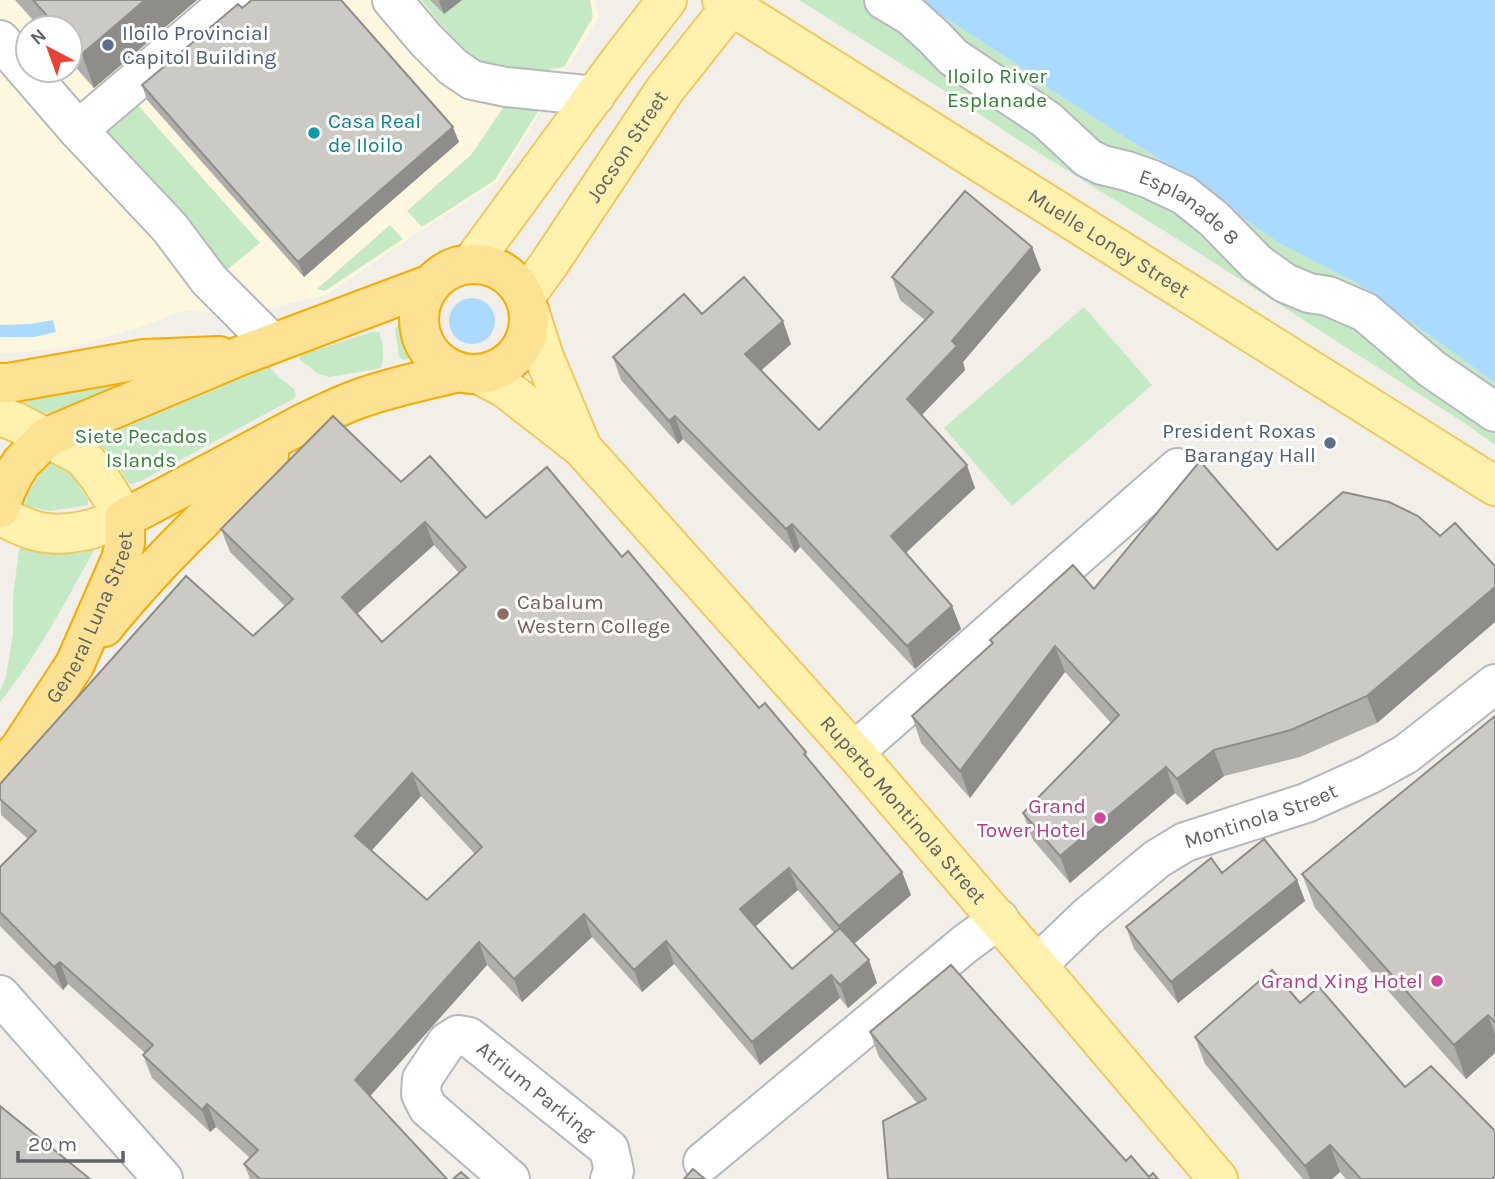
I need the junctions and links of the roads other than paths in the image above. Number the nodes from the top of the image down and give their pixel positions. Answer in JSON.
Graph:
{"nodes":[{"id":1,"x":231,"y":0,"type":"edge"},
{"id":2,"x":392,"y":0,"type":"edge"},
{"id":3,"x":667,"y":0,"type":"edge"},
{"id":4,"x":884,"y":0,"type":"edge"},
{"id":5,"x":730,"y":2,"type":"edge"},
{"id":6,"x":0,"y":40,"type":"edge"},
{"id":7,"x":595,"y":96,"type":"junction"},
{"id":8,"x":78,"y":130,"type":"junction"},
{"id":9,"x":471,"y":264,"type":"junction"},
{"id":10,"x":431,"y":284,"type":"junction"},
{"id":11,"x":527,"y":304,"type":"junction"},
{"id":12,"x":257,"y":349,"type":"junction"},
{"id":13,"x":468,"y":373,"type":"junction"},
{"id":14,"x":0,"y":383,"type":"edge"},
{"id":15,"x":1495,"y":412,"type":"edge"},
{"id":16,"x":0,"y":416,"type":"edge"},
{"id":17,"x":302,"y":424,"type":"junction"},
{"id":18,"x":47,"y":438,"type":"junction"},
{"id":19,"x":582,"y":448,"type":"junction"},
{"id":20,"x":1178,"y":468,"type":"dead end"},
{"id":21,"x":1495,"y":486,"type":"edge"},
{"id":22,"x":0,"y":508,"type":"edge"},
{"id":23,"x":0,"y":516,"type":"edge"},
{"id":24,"x":125,"y":518,"type":"junction"},
{"id":25,"x":75,"y":664,"type":"junction"},
{"id":26,"x":1495,"y":684,"type":"edge"},
{"id":27,"x":854,"y":752,"type":"junction"},
{"id":28,"x":0,"y":771,"type":"edge"},
{"id":29,"x":999,"y":919,"type":"junction"},
{"id":30,"x":1037,"y":965,"type":"junction"},
{"id":31,"x":0,"y":995,"type":"edge"},
{"id":32,"x":703,"y":1162,"type":"dead end"},
{"id":33,"x":163,"y":1179,"type":"edge"},
{"id":34,"x":510,"y":1179,"type":"edge"},
{"id":35,"x":610,"y":1179,"type":"edge"},
{"id":36,"x":1218,"y":1179,"type":"edge"}],
"edges":[{"from":1,"to":8,"type":"street"},
{"from":2,"to":7,"type":"street"},
{"from":3,"to":7,"type":"main road"},
{"from":4,"to":15,"type":"street","name":"Esplanade 8"},
{"from":5,"to":11,"type":"main road","name":"Jocson Street"},
{"from":5,"to":21,"type":"main road","name":"Muelle Loney Street"},
{"from":6,"to":8,"type":"street"},
{"from":7,"to":9,"type":"main road"},
{"from":8,"to":12,"type":"street"},
{"from":9,"to":10,"type":"highway"},
{"from":9,"to":11,"type":"highway"},
{"from":10,"to":12,"type":"highway"},
{"from":10,"to":13,"type":"highway"},
{"from":11,"to":13,"type":"highway"},
{"from":11,"to":19,"type":"main road","name":"Ruperto Montinola Street"},
{"from":12,"to":14,"type":"highway"},
{"from":12,"to":18,"type":"highway"},
{"from":13,"to":17,"type":"highway","name":"General Luna Street"},
{"from":13,"to":19,"type":"main road","name":"Ruperto Montinola Street"},
{"from":16,"to":18,"type":"main road"},
{"from":17,"to":24,"type":"highway","name":"General Luna Street"},
{"from":17,"to":25,"type":"highway"},
{"from":18,"to":22,"type":"highway"},
{"from":18,"to":24,"type":"main road"},
{"from":19,"to":27,"type":"main road","name":"Ruperto Montinola Street"},
{"from":20,"to":27,"type":"street"},
{"from":23,"to":24,"type":"main road"},
{"from":24,"to":25,"type":"highway","name":"General Luna Street"},
{"from":25,"to":28,"type":"highway","name":"General Luna Street"},
{"from":26,"to":30,"type":"street","name":"Montinola Street"},
{"from":27,"to":29,"type":"main road","name":"Ruperto Montinola Street"},
{"from":29,"to":30,"type":"main road","name":"Ruperto Montinola Street"},
{"from":29,"to":32,"type":"street"},
{"from":30,"to":36,"type":"main road","name":"Ruperto Montinola Street"},
{"from":31,"to":33,"type":"street"},
{"from":34,"to":35,"type":"street","name":"Atrium Parking"}]}
